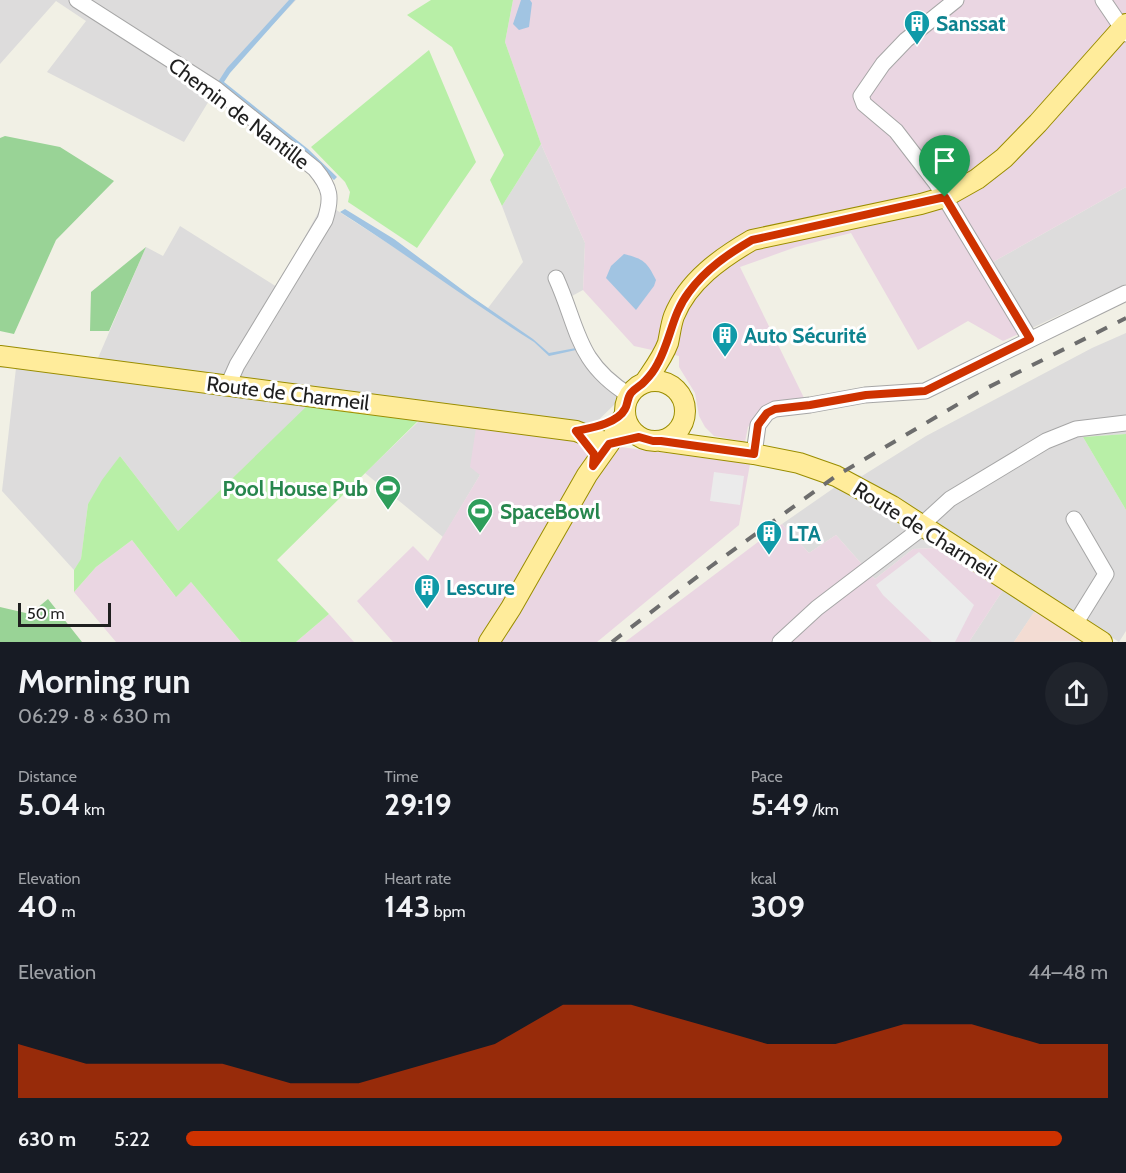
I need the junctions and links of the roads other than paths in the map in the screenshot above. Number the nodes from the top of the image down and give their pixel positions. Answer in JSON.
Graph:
{"nodes":[{"id":1,"x":77,"y":0,"type":"edge"},
{"id":2,"x":956,"y":0,"type":"edge"},
{"id":3,"x":1103,"y":0,"type":"edge"},
{"id":4,"x":1125,"y":29,"type":"edge"},
{"id":5,"x":945,"y":197,"type":"junction"},
{"id":6,"x":556,"y":278,"type":"dead end"},
{"id":7,"x":1126,"y":293,"type":"edge"},
{"id":8,"x":1030,"y":339,"type":"junction"},
{"id":9,"x":667,"y":345,"type":"junction"},
{"id":10,"x":0,"y":356,"type":"edge"},
{"id":11,"x":645,"y":382,"type":"junction"},
{"id":12,"x":671,"y":384,"type":"junction"},
{"id":13,"x":228,"y":385,"type":"junction"},
{"id":14,"x":626,"y":406,"type":"junction"},
{"id":15,"x":685,"y":418,"type":"junction"},
{"id":16,"x":1126,"y":423,"type":"edge"},
{"id":17,"x":576,"y":431,"type":"junction"},
{"id":18,"x":639,"y":437,"type":"junction"},
{"id":19,"x":661,"y":441,"type":"junction"},
{"id":20,"x":609,"y":444,"type":"junction"},
{"id":21,"x":734,"y":450,"type":"junction"},
{"id":22,"x":754,"y":454,"type":"junction"},
{"id":23,"x":593,"y":466,"type":"junction"},
{"id":24,"x":1074,"y":519,"type":"dead end"},
{"id":25,"x":921,"y":527,"type":"junction"},
{"id":26,"x":1075,"y":624,"type":"junction"},
{"id":27,"x":489,"y":642,"type":"edge"},
{"id":28,"x":780,"y":642,"type":"edge"},
{"id":29,"x":1102,"y":642,"type":"edge"}],
"edges":[{"from":1,"to":13,"type":"street","name":"Chemin de Nantille"},
{"from":2,"to":5,"type":"street"},
{"from":3,"to":4,"type":"street"},
{"from":4,"to":5,"type":"main road"},
{"from":5,"to":8,"type":"street"},
{"from":5,"to":9,"type":"main road"},
{"from":6,"to":14,"type":"street"},
{"from":7,"to":8,"type":"street"},
{"from":8,"to":22,"type":"street"},
{"from":9,"to":11,"type":"main road"},
{"from":9,"to":12,"type":"main road"},
{"from":10,"to":13,"type":"main road","name":"Route de Charmeil"},
{"from":11,"to":12,"type":"main road"},
{"from":11,"to":14,"type":"main road"},
{"from":12,"to":15,"type":"main road"},
{"from":13,"to":17,"type":"main road","name":"Route de Charmeil"},
{"from":14,"to":17,"type":"main road","name":"Route de Charmeil"},
{"from":14,"to":18,"type":"main road"},
{"from":14,"to":20,"type":"main road"},
{"from":15,"to":19,"type":"main road"},
{"from":15,"to":21,"type":"main road","name":"Route de Charmeil"},
{"from":16,"to":25,"type":"street"},
{"from":17,"to":20,"type":"main road","name":"Route de Charmeil"},
{"from":17,"to":23,"type":"main road"},
{"from":18,"to":19,"type":"main road"},
{"from":18,"to":20,"type":"main road"},
{"from":19,"to":21,"type":"main road","name":"Route de Charmeil"},
{"from":20,"to":23,"type":"main road"},
{"from":21,"to":22,"type":"main road","name":"Route de Charmeil"},
{"from":22,"to":25,"type":"main road","name":"Route de Charmeil"},
{"from":23,"to":27,"type":"main road"},
{"from":24,"to":26,"type":"street"},
{"from":25,"to":26,"type":"main road","name":"Route de Charmeil"},
{"from":25,"to":28,"type":"street"},
{"from":26,"to":29,"type":"main road","name":"Route de Charmeil"}]}
